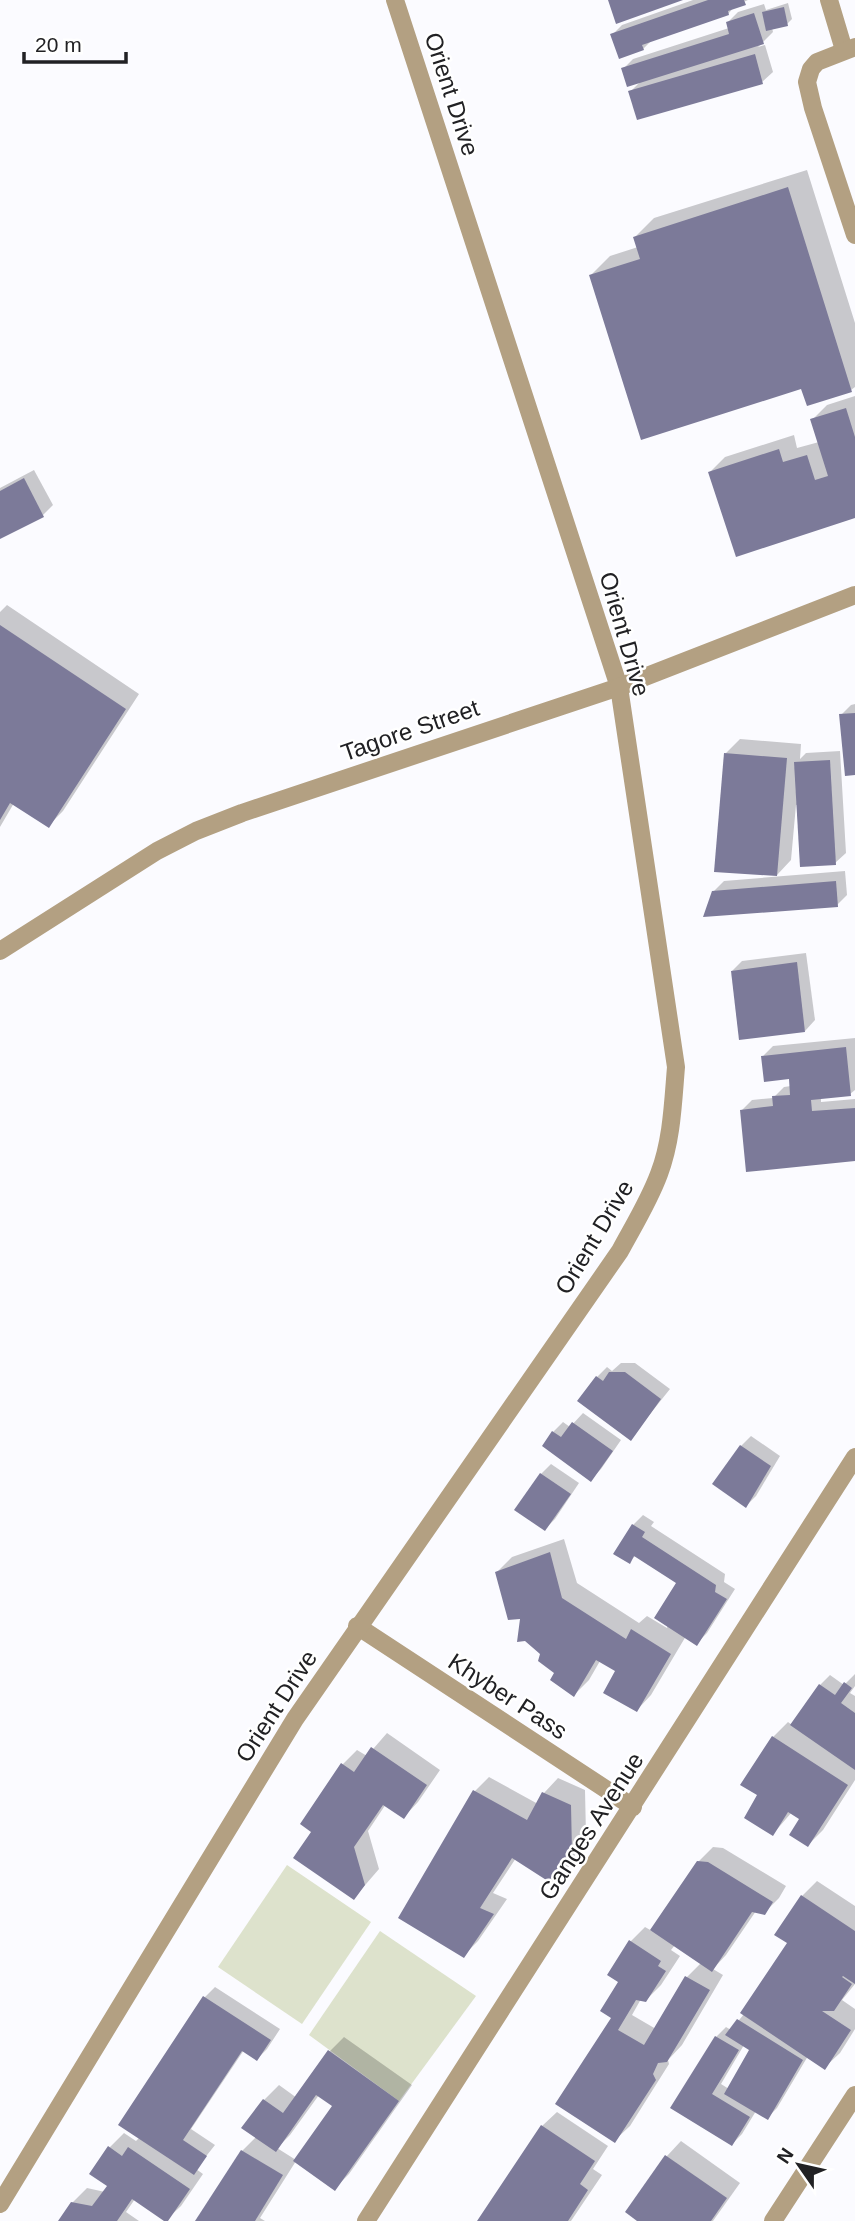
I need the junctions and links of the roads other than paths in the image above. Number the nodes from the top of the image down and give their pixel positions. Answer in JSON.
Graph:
{"nodes":[{"id":1,"x":396,"y":0,"type":"edge"},
{"id":2,"x":829,"y":0,"type":"edge"},
{"id":3,"x":850,"y":48,"type":"edge"},
{"id":4,"x":855,"y":235,"type":"edge"},
{"id":5,"x":855,"y":594,"type":"edge"},
{"id":6,"x":619,"y":687,"type":"junction"},
{"id":7,"x":0,"y":951,"type":"edge"},
{"id":8,"x":855,"y":1457,"type":"edge"},
{"id":9,"x":357,"y":1626,"type":"junction"},
{"id":10,"x":633,"y":1807,"type":"junction"},
{"id":11,"x":855,"y":2095,"type":"edge"},
{"id":12,"x":0,"y":2204,"type":"edge"},
{"id":13,"x":366,"y":2221,"type":"edge"},
{"id":14,"x":773,"y":2221,"type":"edge"}],
"edges":[{"from":1,"to":6,"type":"street","name":"Orient Drive"},
{"from":2,"to":3,"type":"street"},
{"from":3,"to":4,"type":"street"},
{"from":5,"to":6,"type":"street","name":"Tagore Street"},
{"from":6,"to":7,"type":"street","name":"Tagore Street"},
{"from":6,"to":9,"type":"street","name":"Orient Drive"},
{"from":8,"to":10,"type":"street","name":"Ganges Avenue"},
{"from":9,"to":10,"type":"street","name":"Khyber Pass"},
{"from":9,"to":12,"type":"street","name":"Orient Drive"},
{"from":10,"to":13,"type":"street","name":"Ganges Avenue"},
{"from":11,"to":14,"type":"street"}]}
